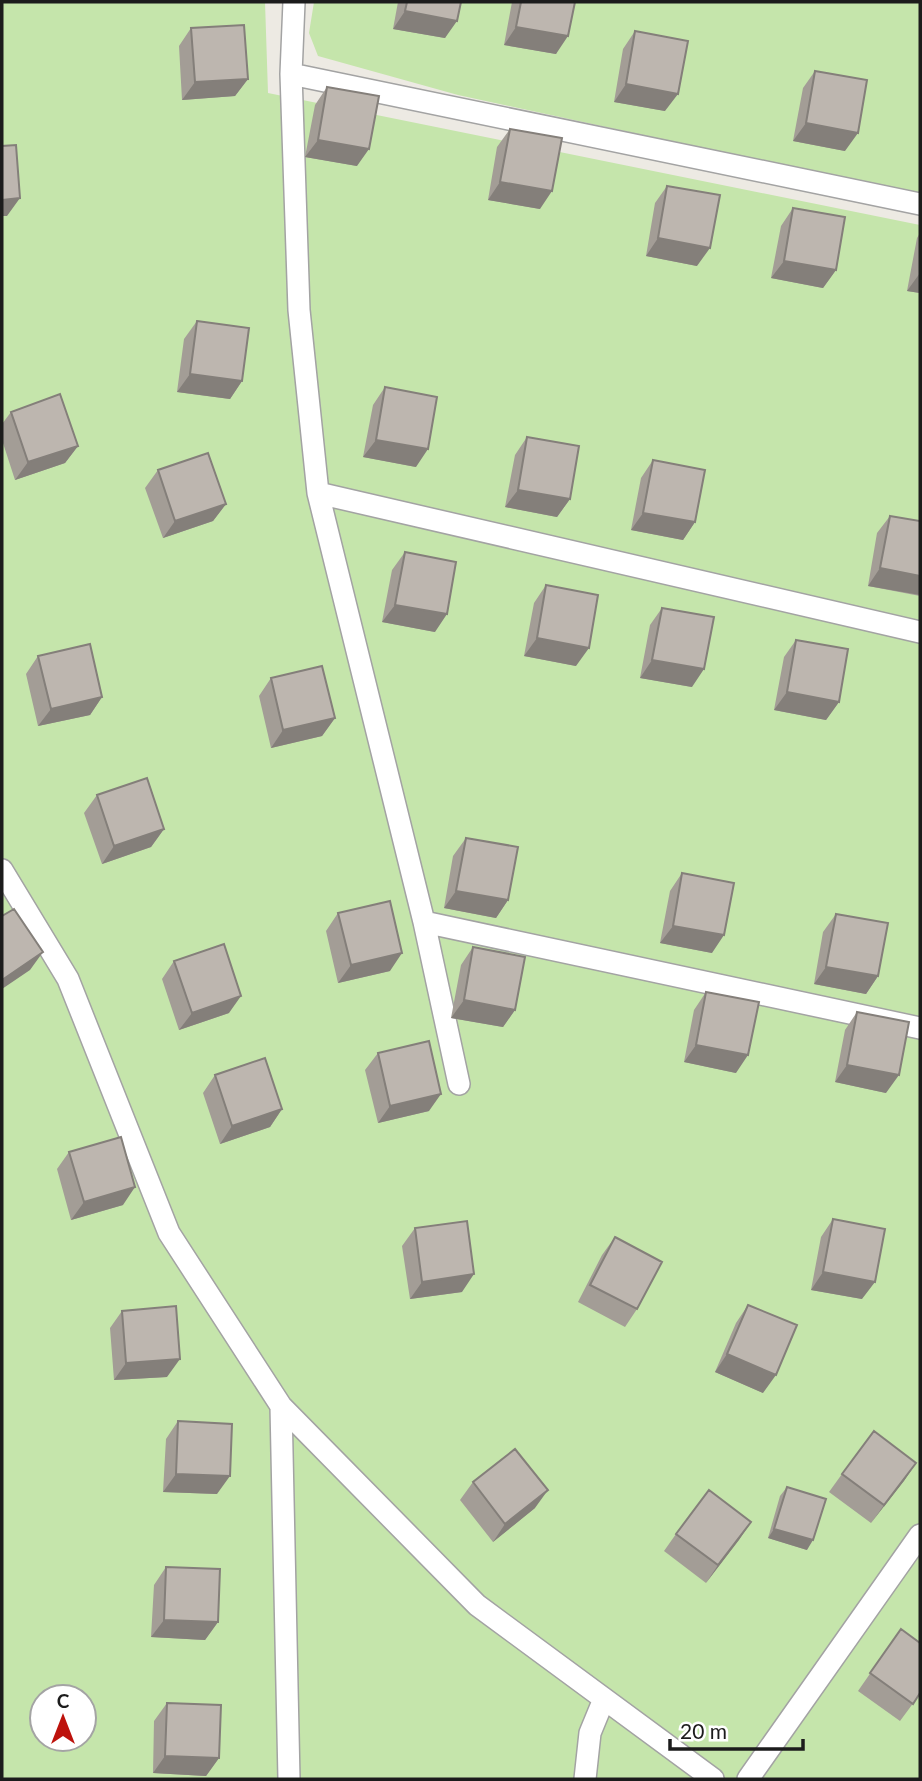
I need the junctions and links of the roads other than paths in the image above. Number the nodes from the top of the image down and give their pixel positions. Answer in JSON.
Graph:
{"nodes":[{"id":1,"x":294,"y":2,"type":"edge"},
{"id":2,"x":291,"y":74,"type":"junction"},
{"id":3,"x":920,"y":204,"type":"edge"},
{"id":4,"x":318,"y":493,"type":"junction"},
{"id":5,"x":920,"y":632,"type":"edge"},
{"id":6,"x":2,"y":870,"type":"edge"},
{"id":7,"x":424,"y":922,"type":"junction"},
{"id":8,"x":920,"y":1028,"type":"edge"},
{"id":9,"x":459,"y":1084,"type":"dead end"},
{"id":10,"x":281,"y":1406,"type":"junction"},
{"id":11,"x":920,"y":1535,"type":"edge"},
{"id":12,"x":604,"y":1699,"type":"junction"},
{"id":13,"x":289,"y":1779,"type":"edge"},
{"id":14,"x":586,"y":1779,"type":"edge"},
{"id":15,"x":713,"y":1779,"type":"edge"},
{"id":16,"x":748,"y":1779,"type":"edge"}],
"edges":[{"from":1,"to":2,"type":"lane"},
{"from":2,"to":3,"type":"lane"},
{"from":2,"to":4,"type":"lane"},
{"from":4,"to":5,"type":"lane"},
{"from":4,"to":7,"type":"lane"},
{"from":6,"to":10,"type":"lane"},
{"from":7,"to":8,"type":"lane"},
{"from":7,"to":9,"type":"lane"},
{"from":10,"to":12,"type":"lane"},
{"from":10,"to":13,"type":"lane"},
{"from":11,"to":16,"type":"lane"},
{"from":12,"to":14,"type":"lane"},
{"from":12,"to":15,"type":"lane"}]}
